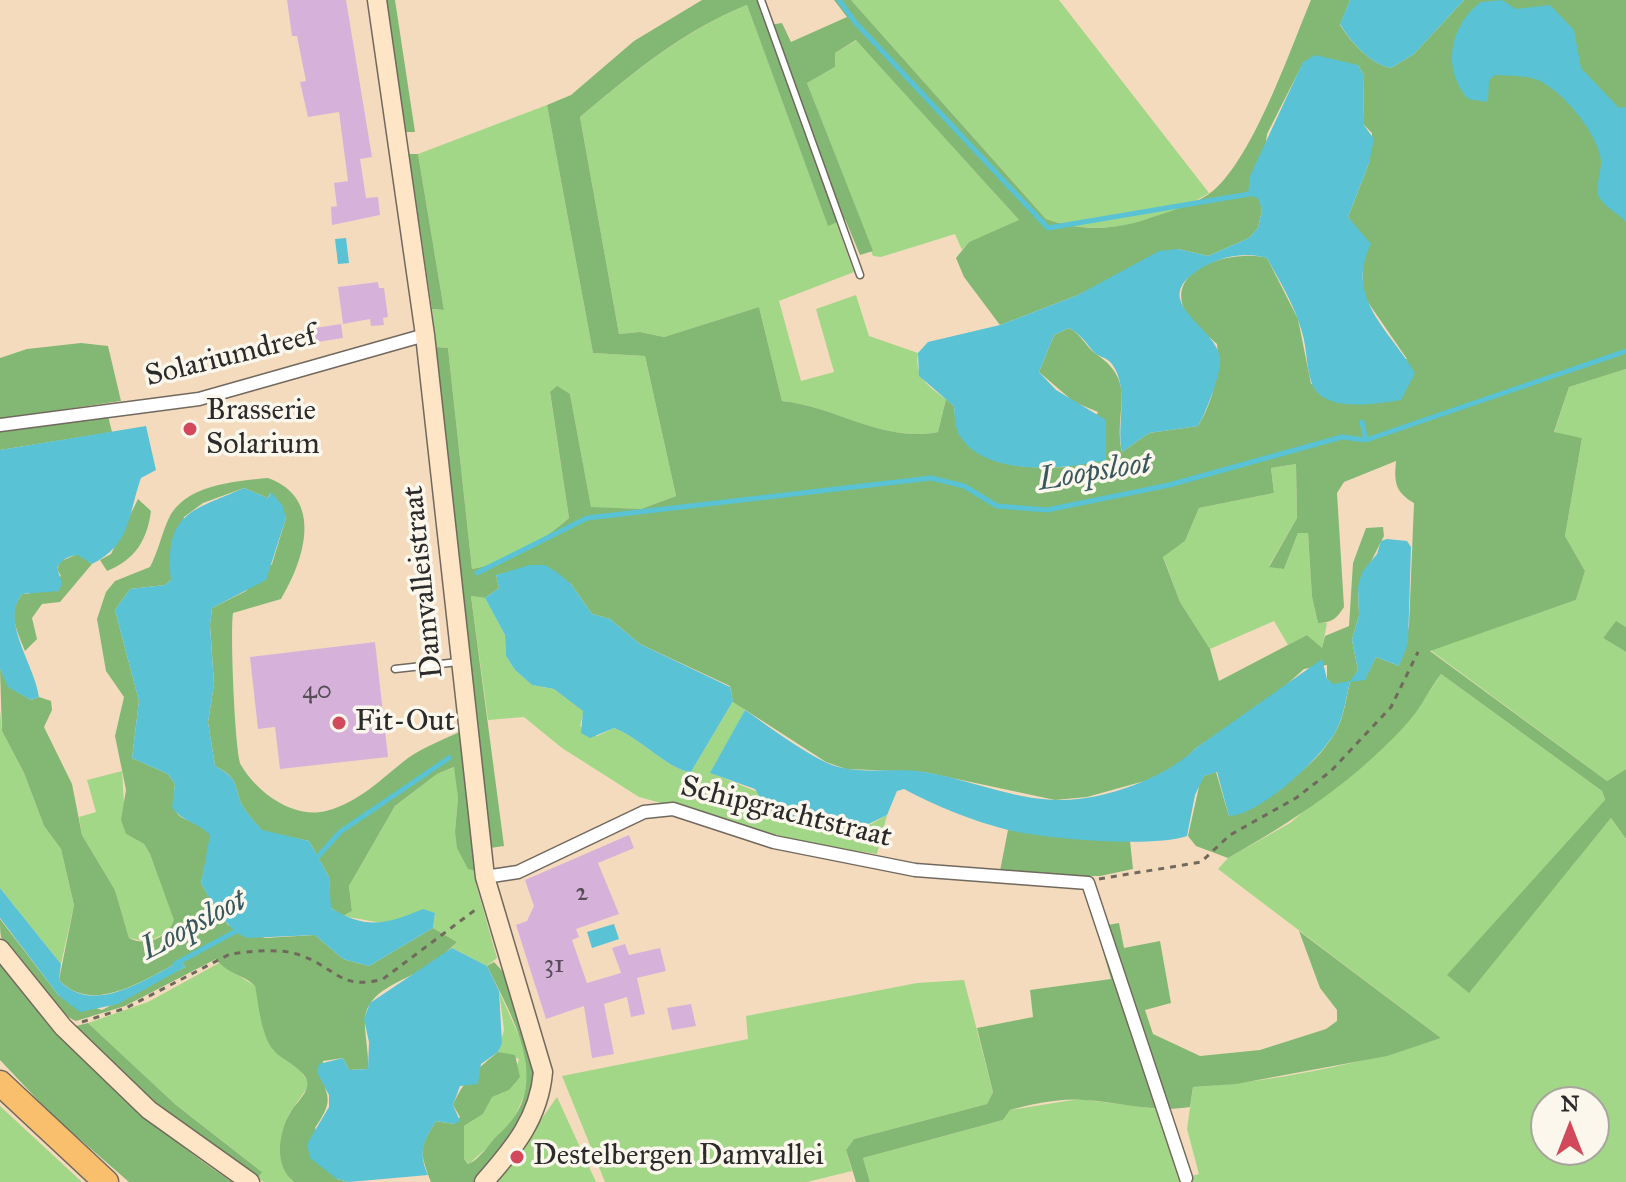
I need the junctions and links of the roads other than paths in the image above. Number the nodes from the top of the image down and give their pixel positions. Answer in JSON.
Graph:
{"nodes":[{"id":1,"x":377,"y":0,"type":"edge"},
{"id":2,"x":761,"y":0,"type":"edge"},
{"id":3,"x":860,"y":275,"type":"dead end"},
{"id":4,"x":425,"y":335,"type":"junction"},
{"id":5,"x":0,"y":425,"type":"edge"},
{"id":6,"x":461,"y":662,"type":"junction"},
{"id":7,"x":395,"y":669,"type":"dead end"},
{"id":8,"x":485,"y":877,"type":"junction"},
{"id":9,"x":0,"y":949,"type":"edge"},
{"id":10,"x":0,"y":1083,"type":"edge"},
{"id":11,"x":1186,"y":1178,"type":"dead end"},
{"id":12,"x":106,"y":1182,"type":"edge"},
{"id":13,"x":250,"y":1182,"type":"edge"},
{"id":14,"x":484,"y":1182,"type":"edge"}],
"edges":[{"from":1,"to":4,"type":"street","name":"Damvalleistraat"},
{"from":2,"to":3,"type":"lane"},
{"from":4,"to":5,"type":"street","name":"Solariumdreef"},
{"from":4,"to":6,"type":"street","name":"Damvalleistraat"},
{"from":6,"to":7,"type":"lane"},
{"from":6,"to":8,"type":"street","name":"Damvalleistraat"},
{"from":8,"to":11,"type":"street","name":"Schipgrachtstraat"},
{"from":8,"to":14,"type":"street","name":"Damvalleistraat"},
{"from":9,"to":13,"type":"street"},
{"from":10,"to":12,"type":"highway"}]}
